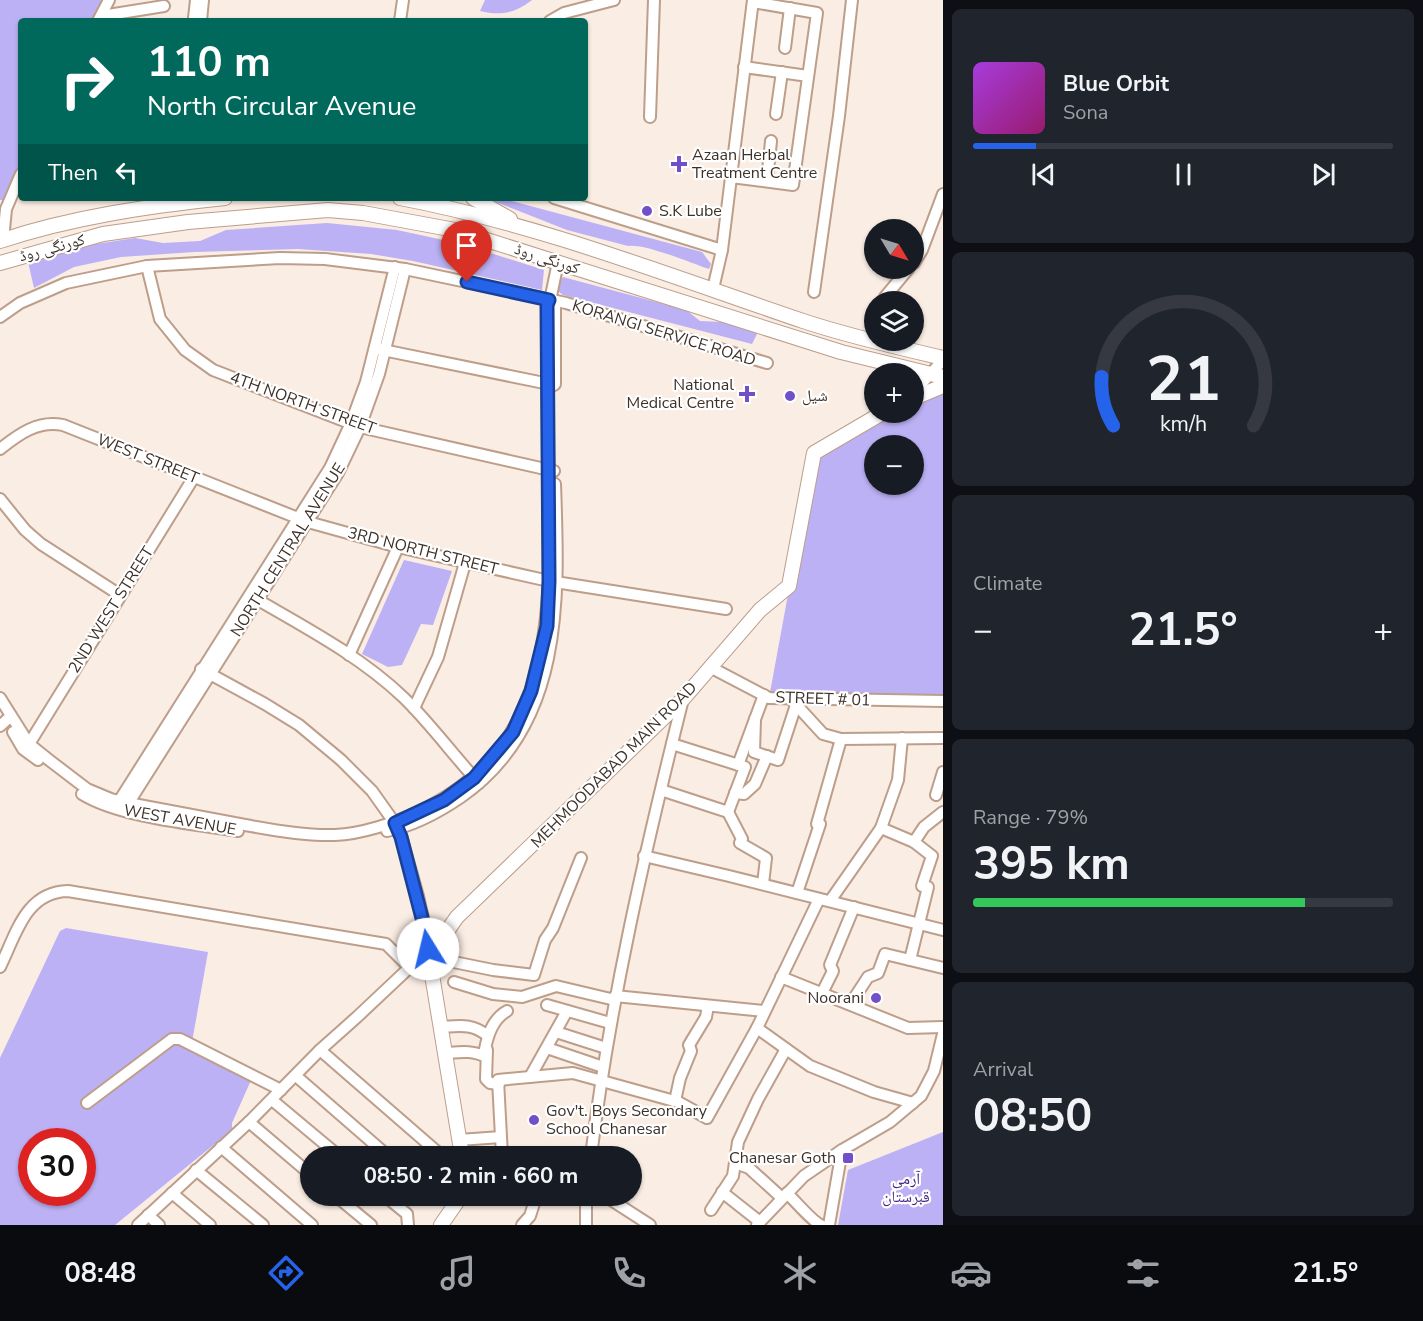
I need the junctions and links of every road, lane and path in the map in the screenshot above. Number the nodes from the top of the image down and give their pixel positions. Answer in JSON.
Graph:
{"nodes":[{"id":1,"x":109,"y":0,"type":"edge"},
{"id":2,"x":196,"y":0,"type":"edge"},
{"id":3,"x":203,"y":0,"type":"edge"},
{"id":4,"x":403,"y":0,"type":"edge"},
{"id":5,"x":614,"y":0,"type":"edge"},
{"id":6,"x":654,"y":0,"type":"edge"},
{"id":7,"x":852,"y":0,"type":"edge"},
{"id":8,"x":753,"y":1,"type":"edge"},
{"id":9,"x":165,"y":6,"type":"dead end"},
{"id":10,"x":789,"y":8,"type":"junction"},
{"id":11,"x":101,"y":17,"type":"edge"},
{"id":12,"x":564,"y":17,"type":"edge"},
{"id":13,"x":194,"y":18,"type":"edge"},
{"id":14,"x":201,"y":18,"type":"edge"},
{"id":15,"x":400,"y":18,"type":"edge"},
{"id":16,"x":785,"y":48,"type":"dead end"},
{"id":17,"x":744,"y":67,"type":"junction"},
{"id":18,"x":782,"y":72,"type":"junction"},
{"id":19,"x":808,"y":76,"type":"junction"},
{"id":20,"x":776,"y":114,"type":"dead end"},
{"id":21,"x":650,"y":117,"type":"dead end"},
{"id":22,"x":771,"y":141,"type":"dead end"},
{"id":23,"x":731,"y":177,"type":"junction"},
{"id":24,"x":767,"y":181,"type":"junction"},
{"id":25,"x":943,"y":194,"type":"edge"},
{"id":26,"x":16,"y":195,"type":"edge"},
{"id":27,"x":201,"y":201,"type":"edge"},
{"id":28,"x":416,"y":201,"type":"edge"},
{"id":29,"x":478,"y":201,"type":"edge"},
{"id":30,"x":572,"y":201,"type":"edge"},
{"id":31,"x":517,"y":225,"type":"junction"},
{"id":32,"x":2,"y":240,"type":"edge"},
{"id":33,"x":924,"y":245,"type":"edge"},
{"id":34,"x":722,"y":250,"type":"junction"},
{"id":35,"x":558,"y":262,"type":"junction"},
{"id":36,"x":0,"y":263,"type":"edge"},
{"id":37,"x":147,"y":266,"type":"junction"},
{"id":38,"x":400,"y":268,"type":"junction"},
{"id":39,"x":900,"y":279,"type":"edge"},
{"id":40,"x":713,"y":289,"type":"junction"},
{"id":41,"x":890,"y":291,"type":"edge"},
{"id":42,"x":813,"y":292,"type":"dead end"},
{"id":43,"x":551,"y":299,"type":"junction"},
{"id":44,"x":0,"y":317,"type":"edge"},
{"id":45,"x":380,"y":350,"type":"junction"},
{"id":46,"x":864,"y":356,"type":"junction"},
{"id":47,"x":943,"y":359,"type":"edge"},
{"id":48,"x":767,"y":363,"type":"dead end"},
{"id":49,"x":871,"y":363,"type":"edge"},
{"id":50,"x":937,"y":376,"type":"edge"},
{"id":51,"x":551,"y":384,"type":"junction"},
{"id":52,"x":924,"y":385,"type":"edge"},
{"id":53,"x":943,"y":386,"type":"edge"},
{"id":54,"x":924,"y":394,"type":"edge"},
{"id":55,"x":865,"y":423,"type":"edge"},
{"id":56,"x":356,"y":425,"type":"junction"},
{"id":57,"x":0,"y":449,"type":"edge"},
{"id":58,"x":551,"y":471,"type":"junction"},
{"id":59,"x":194,"y":477,"type":"junction"},
{"id":60,"x":0,"y":498,"type":"edge"},
{"id":61,"x":304,"y":520,"type":"junction"},
{"id":62,"x":398,"y":547,"type":"junction"},
{"id":63,"x":465,"y":563,"type":"junction"},
{"id":64,"x":554,"y":582,"type":"junction"},
{"id":65,"x":120,"y":595,"type":"junction"},
{"id":66,"x":258,"y":600,"type":"junction"},
{"id":67,"x":726,"y":609,"type":"dead end"},
{"id":68,"x":349,"y":655,"type":"junction"},
{"id":69,"x":710,"y":667,"type":"junction"},
{"id":70,"x":205,"y":672,"type":"junction"},
{"id":71,"x":764,"y":695,"type":"junction"},
{"id":72,"x":0,"y":698,"type":"edge"},
{"id":73,"x":683,"y":699,"type":"junction"},
{"id":74,"x":943,"y":701,"type":"edge"},
{"id":75,"x":793,"y":702,"type":"junction"},
{"id":76,"x":414,"y":708,"type":"junction"},
{"id":77,"x":3,"y":715,"type":"edge"},
{"id":78,"x":755,"y":719,"type":"junction"},
{"id":79,"x":902,"y":738,"type":"junction"},
{"id":80,"x":943,"y":738,"type":"edge"},
{"id":81,"x":841,"y":739,"type":"junction"},
{"id":82,"x":29,"y":744,"type":"junction"},
{"id":83,"x":672,"y":744,"type":"junction"},
{"id":84,"x":767,"y":756,"type":"junction"},
{"id":85,"x":738,"y":765,"type":"junction"},
{"id":86,"x":943,"y":772,"type":"edge"},
{"id":87,"x":477,"y":780,"type":"junction"},
{"id":88,"x":661,"y":790,"type":"junction"},
{"id":89,"x":735,"y":793,"type":"junction"},
{"id":90,"x":936,"y":795,"type":"dead end"},
{"id":91,"x":122,"y":805,"type":"junction"},
{"id":92,"x":728,"y":812,"type":"junction"},
{"id":93,"x":943,"y":812,"type":"edge"},
{"id":94,"x":397,"y":826,"type":"junction"},
{"id":95,"x":881,"y":828,"type":"junction"},
{"id":96,"x":914,"y":842,"type":"junction"},
{"id":97,"x":644,"y":856,"type":"junction"},
{"id":98,"x":581,"y":858,"type":"dead end"},
{"id":99,"x":763,"y":884,"type":"junction"},
{"id":100,"x":797,"y":893,"type":"junction"},
{"id":101,"x":824,"y":900,"type":"junction"},
{"id":102,"x":854,"y":907,"type":"junction"},
{"id":103,"x":918,"y":923,"type":"junction"},
{"id":104,"x":943,"y":930,"type":"edge"},
{"id":105,"x":434,"y":958,"type":"junction"},
{"id":106,"x":910,"y":960,"type":"junction"},
{"id":107,"x":410,"y":966,"type":"junction"},
{"id":108,"x":0,"y":967,"type":"edge"},
{"id":109,"x":943,"y":968,"type":"edge"},
{"id":110,"x":781,"y":977,"type":"junction"},
{"id":111,"x":454,"y":982,"type":"dead end"},
{"id":112,"x":822,"y":993,"type":"junction"},
{"id":113,"x":615,"y":998,"type":"junction"},
{"id":114,"x":851,"y":1003,"type":"junction"},
{"id":115,"x":547,"y":1005,"type":"dead end"},
{"id":116,"x":708,"y":1006,"type":"junction"},
{"id":117,"x":507,"y":1011,"type":"dead end"},
{"id":118,"x":567,"y":1011,"type":"junction"},
{"id":119,"x":764,"y":1011,"type":"junction"},
{"id":120,"x":610,"y":1023,"type":"junction"},
{"id":121,"x":441,"y":1026,"type":"junction"},
{"id":122,"x":943,"y":1027,"type":"edge"},
{"id":123,"x":757,"y":1028,"type":"junction"},
{"id":124,"x":556,"y":1032,"type":"junction"},
{"id":125,"x":943,"y":1034,"type":"edge"},
{"id":126,"x":488,"y":1036,"type":"junction"},
{"id":127,"x":547,"y":1048,"type":"junction"},
{"id":128,"x":606,"y":1048,"type":"junction"},
{"id":129,"x":786,"y":1049,"type":"junction"},
{"id":130,"x":320,"y":1050,"type":"junction"},
{"id":131,"x":446,"y":1053,"type":"junction"},
{"id":132,"x":486,"y":1057,"type":"junction"},
{"id":133,"x":603,"y":1067,"type":"junction"},
{"id":134,"x":939,"y":1073,"type":"edge"},
{"id":135,"x":296,"y":1076,"type":"junction"},
{"id":136,"x":530,"y":1077,"type":"junction"},
{"id":137,"x":601,"y":1081,"type":"junction"},
{"id":138,"x":499,"y":1084,"type":"junction"},
{"id":139,"x":281,"y":1090,"type":"junction"},
{"id":140,"x":272,"y":1100,"type":"junction"},
{"id":141,"x":675,"y":1101,"type":"junction"},
{"id":142,"x":87,"y":1103,"type":"dead end"},
{"id":143,"x":913,"y":1103,"type":"junction"},
{"id":144,"x":249,"y":1122,"type":"junction"},
{"id":145,"x":501,"y":1137,"type":"junction"},
{"id":146,"x":459,"y":1140,"type":"junction"},
{"id":147,"x":327,"y":1146,"type":"edge"},
{"id":148,"x":376,"y":1146,"type":"edge"},
{"id":149,"x":430,"y":1146,"type":"edge"},
{"id":150,"x":460,"y":1146,"type":"edge"},
{"id":151,"x":501,"y":1146,"type":"edge"},
{"id":152,"x":592,"y":1146,"type":"edge"},
{"id":153,"x":221,"y":1147,"type":"junction"},
{"id":154,"x":842,"y":1150,"type":"junction"},
{"id":155,"x":735,"y":1163,"type":"junction"},
{"id":156,"x":300,"y":1165,"type":"edge"},
{"id":157,"x":196,"y":1170,"type":"junction"},
{"id":158,"x":722,"y":1192,"type":"junction"},
{"id":159,"x":172,"y":1193,"type":"junction"},
{"id":160,"x":784,"y":1196,"type":"junction"},
{"id":161,"x":348,"y":1206,"type":"edge"},
{"id":162,"x":398,"y":1206,"type":"edge"},
{"id":163,"x":454,"y":1206,"type":"edge"},
{"id":164,"x":533,"y":1206,"type":"edge"},
{"id":165,"x":586,"y":1206,"type":"edge"},
{"id":166,"x":621,"y":1206,"type":"edge"},
{"id":167,"x":711,"y":1210,"type":"dead end"},
{"id":168,"x":148,"y":1215,"type":"junction"},
{"id":169,"x":758,"y":1223,"type":"edge"},
{"id":170,"x":138,"y":1225,"type":"edge"},
{"id":171,"x":159,"y":1225,"type":"edge"},
{"id":172,"x":210,"y":1225,"type":"edge"},
{"id":173,"x":263,"y":1225,"type":"edge"},
{"id":174,"x":312,"y":1225,"type":"edge"},
{"id":175,"x":372,"y":1225,"type":"edge"},
{"id":176,"x":408,"y":1225,"type":"edge"},
{"id":177,"x":441,"y":1225,"type":"edge"},
{"id":178,"x":522,"y":1225,"type":"edge"},
{"id":179,"x":586,"y":1225,"type":"edge"},
{"id":180,"x":650,"y":1225,"type":"edge"},
{"id":181,"x":821,"y":1225,"type":"edge"},
{"id":182,"x":830,"y":1225,"type":"edge"}],
"edges":[{"from":1,"to":11,"type":"street"},
{"from":2,"to":13,"type":"street"},
{"from":3,"to":14,"type":"street"},
{"from":4,"to":15,"type":"street"},
{"from":5,"to":12,"type":"street"},
{"from":6,"to":21,"type":"street"},
{"from":7,"to":42,"type":"street"},
{"from":8,"to":10,"type":"street"},
{"from":8,"to":17,"type":"street"},
{"from":9,"to":11,"type":"street"},
{"from":10,"to":16,"type":"street"},
{"from":10,"to":19,"type":"street"},
{"from":17,"to":18,"type":"street"},
{"from":17,"to":23,"type":"street"},
{"from":18,"to":19,"type":"street"},
{"from":18,"to":20,"type":"street"},
{"from":19,"to":24,"type":"street"},
{"from":22,"to":24,"type":"street"},
{"from":23,"to":24,"type":"street"},
{"from":23,"to":34,"type":"street"},
{"from":25,"to":33,"type":"street"},
{"from":26,"to":32,"type":"street"},
{"from":27,"to":32,"type":"main road","name":"کورنگی روڈ"},
{"from":28,"to":31,"type":"main road","name":"کورنگی روڈ"},
{"from":29,"to":31,"type":"main road"},
{"from":30,"to":34,"type":"street"},
{"from":31,"to":40,"type":"main road","name":"کورنگی روڈ"},
{"from":34,"to":40,"type":"street"},
{"from":35,"to":36,"type":"main road","name":"کورنگی روڈ"},
{"from":35,"to":43,"type":"street","name":"WEST AVENUE"},
{"from":35,"to":46,"type":"main road","name":"کورنگی روڈ"},
{"from":37,"to":38,"type":"street","name":"KORANGI SERVICE ROAD"},
{"from":37,"to":44,"type":"street","name":"KORANGI SERVICE ROAD"},
{"from":37,"to":56,"type":"street","name":"4TH NORTH STREET"},
{"from":38,"to":43,"type":"street","name":"KORANGI SERVICE ROAD"},
{"from":38,"to":45,"type":"street","name":"NORTH CENTRAL AVENUE"},
{"from":39,"to":41,"type":"street"},
{"from":40,"to":47,"type":"main road","name":"کورنگی روڈ"},
{"from":43,"to":48,"type":"street","name":"KORANGI SERVICE ROAD"},
{"from":43,"to":51,"type":"street","name":"WEST AVENUE"},
{"from":45,"to":51,"type":"street"},
{"from":45,"to":56,"type":"street","name":"NORTH CENTRAL AVENUE"},
{"from":46,"to":49,"type":"main road"},
{"from":46,"to":50,"type":"main road","name":"کورنگی روڈ"},
{"from":47,"to":50,"type":"street"},
{"from":50,"to":52,"type":"street"},
{"from":51,"to":58,"type":"street","name":"WEST AVENUE"},
{"from":53,"to":54,"type":"main road"},
{"from":55,"to":69,"type":"main road","name":"MEHMOODABAD MAIN ROAD"},
{"from":56,"to":58,"type":"street","name":"4TH NORTH STREET"},
{"from":56,"to":61,"type":"street","name":"NORTH CENTRAL AVENUE"},
{"from":57,"to":59,"type":"street","name":"WEST STREET"},
{"from":58,"to":64,"type":"street","name":"WEST AVENUE"},
{"from":59,"to":61,"type":"street","name":"WEST STREET"},
{"from":59,"to":65,"type":"street","name":"2ND WEST STREET"},
{"from":60,"to":65,"type":"street"},
{"from":61,"to":62,"type":"street","name":"3RD NORTH STREET"},
{"from":61,"to":66,"type":"street","name":"NORTH CENTRAL AVENUE"},
{"from":61,"to":70,"type":"street","name":"NORTH CENTRAL AVENUE"},
{"from":62,"to":63,"type":"street","name":"3RD NORTH STREET"},
{"from":62,"to":68,"type":"street"},
{"from":63,"to":64,"type":"street","name":"3RD NORTH STREET"},
{"from":63,"to":76,"type":"street"},
{"from":64,"to":67,"type":"street","name":"3RD NORTH STREET"},
{"from":64,"to":87,"type":"street","name":"WEST AVENUE"},
{"from":65,"to":82,"type":"street","name":"2ND WEST STREET"},
{"from":66,"to":68,"type":"street"},
{"from":66,"to":70,"type":"street","name":"NORTH CENTRAL AVENUE"},
{"from":68,"to":76,"type":"street"},
{"from":69,"to":71,"type":"street","name":"STREET # 01"},
{"from":69,"to":73,"type":"main road","name":"MEHMOODABAD MAIN ROAD"},
{"from":70,"to":91,"type":"street","name":"NORTH CENTRAL AVENUE"},
{"from":70,"to":94,"type":"street"},
{"from":71,"to":75,"type":"street","name":"STREET # 01"},
{"from":71,"to":78,"type":"street"},
{"from":72,"to":77,"type":"street","name":"WEST AVENUE"},
{"from":73,"to":83,"type":"street"},
{"from":73,"to":105,"type":"main road","name":"MEHMOODABAD MAIN ROAD"},
{"from":74,"to":75,"type":"street","name":"STREET # 01"},
{"from":75,"to":81,"type":"street"},
{"from":75,"to":84,"type":"street"},
{"from":76,"to":87,"type":"street"},
{"from":77,"to":82,"type":"street","name":"WEST AVENUE"},
{"from":77,"to":91,"type":"street","name":"WEST AVENUE"},
{"from":78,"to":84,"type":"street"},
{"from":78,"to":85,"type":"street"},
{"from":79,"to":80,"type":"street"},
{"from":79,"to":81,"type":"street"},
{"from":79,"to":95,"type":"street"},
{"from":81,"to":100,"type":"street"},
{"from":82,"to":91,"type":"street","name":"WEST AVENUE"},
{"from":83,"to":85,"type":"street"},
{"from":83,"to":88,"type":"street"},
{"from":84,"to":89,"type":"street"},
{"from":85,"to":89,"type":"street"},
{"from":86,"to":90,"type":"street"},
{"from":87,"to":94,"type":"street","name":"WEST AVENUE"},
{"from":88,"to":92,"type":"street"},
{"from":88,"to":97,"type":"street"},
{"from":89,"to":92,"type":"street"},
{"from":91,"to":94,"type":"street","name":"WEST AVENUE"},
{"from":92,"to":99,"type":"street"},
{"from":93,"to":96,"type":"street"},
{"from":94,"to":107,"type":"street"},
{"from":95,"to":96,"type":"street"},
{"from":95,"to":101,"type":"street"},
{"from":96,"to":103,"type":"street"},
{"from":97,"to":99,"type":"street"},
{"from":97,"to":113,"type":"street"},
{"from":98,"to":105,"type":"street"},
{"from":99,"to":100,"type":"street"},
{"from":100,"to":101,"type":"street"},
{"from":101,"to":102,"type":"street"},
{"from":101,"to":110,"type":"street"},
{"from":102,"to":103,"type":"street"},
{"from":102,"to":112,"type":"street"},
{"from":103,"to":104,"type":"street"},
{"from":103,"to":106,"type":"street"},
{"from":105,"to":121,"type":"main road","name":"MEHMOODABAD MAIN ROAD"},
{"from":106,"to":109,"type":"street"},
{"from":106,"to":114,"type":"street"},
{"from":107,"to":108,"type":"street"},
{"from":107,"to":130,"type":"street"},
{"from":110,"to":112,"type":"street"},
{"from":110,"to":119,"type":"street"},
{"from":111,"to":113,"type":"street"},
{"from":112,"to":114,"type":"street"},
{"from":113,"to":116,"type":"street"},
{"from":113,"to":120,"type":"street"},
{"from":114,"to":122,"type":"street"},
{"from":115,"to":118,"type":"street"},
{"from":116,"to":119,"type":"street"},
{"from":116,"to":141,"type":"street"},
{"from":117,"to":126,"type":"street"},
{"from":118,"to":120,"type":"street"},
{"from":118,"to":124,"type":"street"},
{"from":119,"to":123,"type":"street"},
{"from":120,"to":128,"type":"street"},
{"from":121,"to":126,"type":"street"},
{"from":121,"to":131,"type":"main road","name":"MEHMOODABAD MAIN ROAD"},
{"from":123,"to":129,"type":"street"},
{"from":123,"to":141,"type":"street"},
{"from":124,"to":127,"type":"street"},
{"from":124,"to":128,"type":"street"},
{"from":125,"to":134,"type":"street"},
{"from":126,"to":132,"type":"street"},
{"from":127,"to":133,"type":"street"},
{"from":127,"to":136,"type":"street"},
{"from":128,"to":133,"type":"street"},
{"from":129,"to":143,"type":"street"},
{"from":129,"to":155,"type":"street"},
{"from":130,"to":135,"type":"street"},
{"from":130,"to":149,"type":"street"},
{"from":131,"to":132,"type":"street"},
{"from":131,"to":146,"type":"main road","name":"MEHMOODABAD MAIN ROAD"},
{"from":132,"to":138,"type":"street"},
{"from":133,"to":137,"type":"street"},
{"from":134,"to":143,"type":"street"},
{"from":135,"to":139,"type":"street"},
{"from":135,"to":148,"type":"street"},
{"from":136,"to":137,"type":"street"},
{"from":136,"to":138,"type":"street"},
{"from":137,"to":141,"type":"street"},
{"from":137,"to":152,"type":"street"},
{"from":138,"to":145,"type":"street"},
{"from":139,"to":140,"type":"street"},
{"from":139,"to":142,"type":"street"},
{"from":140,"to":144,"type":"street"},
{"from":140,"to":147,"type":"street"},
{"from":143,"to":154,"type":"street"},
{"from":144,"to":153,"type":"street"},
{"from":144,"to":156,"type":"street"},
{"from":145,"to":146,"type":"street"},
{"from":145,"to":151,"type":"street"},
{"from":146,"to":150,"type":"main road","name":"MEHMOODABAD MAIN ROAD"},
{"from":153,"to":157,"type":"street"},
{"from":153,"to":174,"type":"street"},
{"from":154,"to":160,"type":"street"},
{"from":154,"to":182,"type":"street"},
{"from":155,"to":158,"type":"street"},
{"from":155,"to":160,"type":"street"},
{"from":157,"to":159,"type":"street"},
{"from":157,"to":173,"type":"street"},
{"from":158,"to":167,"type":"street"},
{"from":158,"to":169,"type":"street"},
{"from":159,"to":168,"type":"street"},
{"from":159,"to":172,"type":"street"},
{"from":160,"to":169,"type":"street"},
{"from":160,"to":181,"type":"street"},
{"from":161,"to":175,"type":"street"},
{"from":162,"to":176,"type":"street"},
{"from":163,"to":177,"type":"main road"},
{"from":164,"to":178,"type":"street"},
{"from":165,"to":179,"type":"street"},
{"from":166,"to":180,"type":"street"},
{"from":168,"to":170,"type":"street"},
{"from":168,"to":171,"type":"street"}]}
